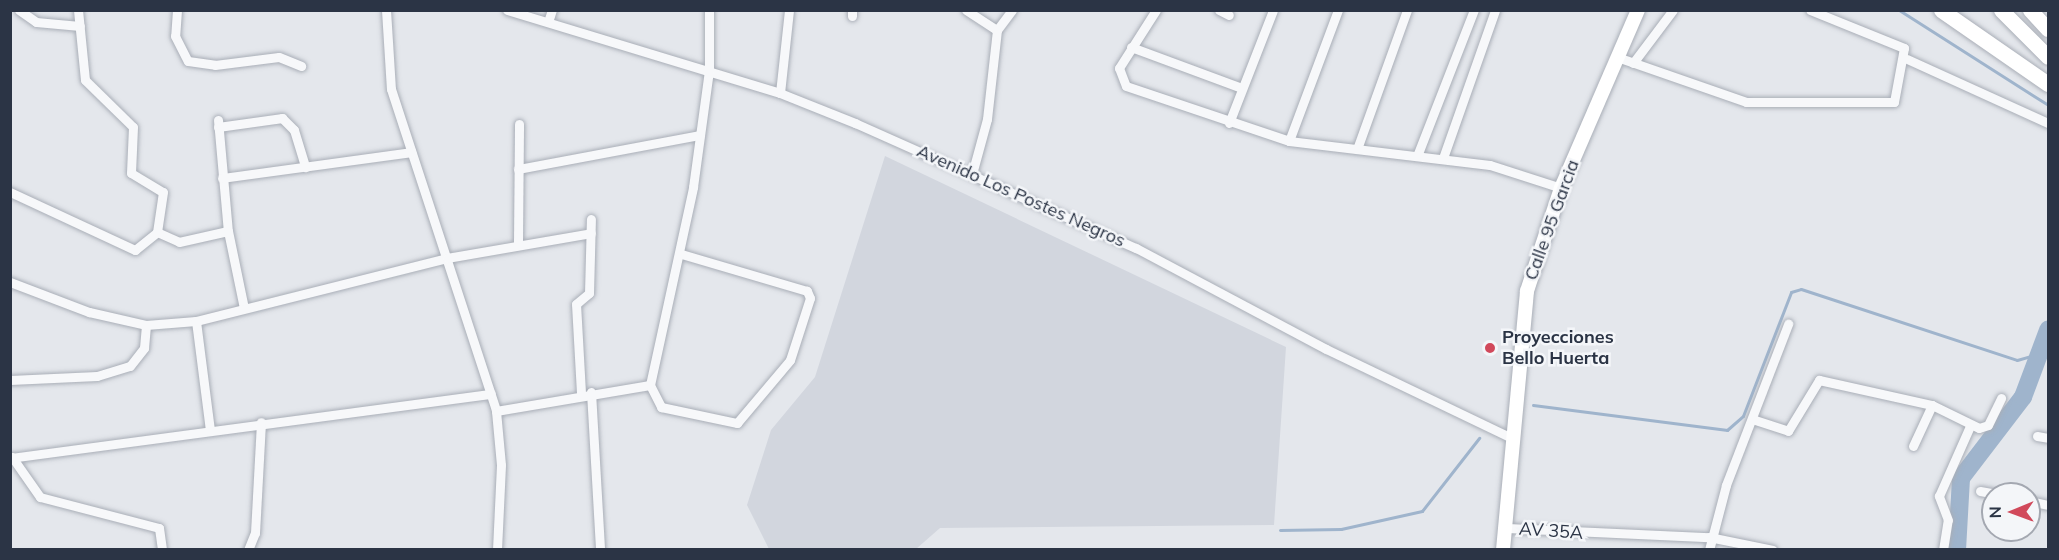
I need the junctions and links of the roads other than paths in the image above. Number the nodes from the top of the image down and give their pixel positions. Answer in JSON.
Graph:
{"nodes":[{"id":1,"x":19,"y":10,"type":"edge"},
{"id":2,"x":78,"y":10,"type":"edge"},
{"id":3,"x":177,"y":10,"type":"edge"},
{"id":4,"x":386,"y":10,"type":"edge"},
{"id":5,"x":507,"y":10,"type":"edge"},
{"id":6,"x":552,"y":10,"type":"edge"},
{"id":7,"x":709,"y":10,"type":"edge"},
{"id":8,"x":789,"y":10,"type":"edge"},
{"id":9,"x":966,"y":10,"type":"edge"},
{"id":10,"x":1012,"y":10,"type":"edge"},
{"id":11,"x":1156,"y":10,"type":"edge"},
{"id":12,"x":1219,"y":10,"type":"edge"},
{"id":13,"x":1273,"y":10,"type":"edge"},
{"id":14,"x":1338,"y":10,"type":"edge"},
{"id":15,"x":1407,"y":10,"type":"edge"},
{"id":16,"x":1474,"y":10,"type":"edge"},
{"id":17,"x":1495,"y":10,"type":"edge"},
{"id":18,"x":1638,"y":10,"type":"edge"},
{"id":19,"x":1673,"y":10,"type":"edge"},
{"id":20,"x":1810,"y":10,"type":"edge"},
{"id":21,"x":1941,"y":10,"type":"edge"},
{"id":22,"x":2001,"y":10,"type":"edge"},
{"id":23,"x":2030,"y":10,"type":"edge"},
{"id":24,"x":1229,"y":15,"type":"dead end"},
{"id":25,"x":548,"y":22,"type":"junction"},
{"id":26,"x":80,"y":26,"type":"junction"},
{"id":27,"x":2049,"y":29,"type":"edge"},
{"id":28,"x":997,"y":30,"type":"junction"},
{"id":29,"x":1131,"y":47,"type":"junction"},
{"id":30,"x":1617,"y":57,"type":"junction"},
{"id":31,"x":2049,"y":57,"type":"edge"},
{"id":32,"x":1906,"y":59,"type":"junction"},
{"id":33,"x":1633,"y":63,"type":"junction"},
{"id":34,"x":301,"y":66,"type":"dead end"},
{"id":35,"x":709,"y":70,"type":"junction"},
{"id":36,"x":2049,"y":84,"type":"edge"},
{"id":37,"x":1242,"y":88,"type":"junction"},
{"id":38,"x":780,"y":93,"type":"junction"},
{"id":39,"x":1229,"y":123,"type":"junction"},
{"id":40,"x":2049,"y":123,"type":"edge"},
{"id":41,"x":519,"y":124,"type":"dead end"},
{"id":42,"x":700,"y":135,"type":"junction"},
{"id":43,"x":1289,"y":141,"type":"junction"},
{"id":44,"x":1357,"y":149,"type":"junction"},
{"id":45,"x":411,"y":152,"type":"junction"},
{"id":46,"x":1417,"y":156,"type":"junction"},
{"id":47,"x":1443,"y":158,"type":"junction"},
{"id":48,"x":305,"y":167,"type":"junction"},
{"id":49,"x":518,"y":169,"type":"junction"},
{"id":50,"x":972,"y":174,"type":"junction"},
{"id":51,"x":222,"y":178,"type":"junction"},
{"id":52,"x":1561,"y":188,"type":"junction"},
{"id":53,"x":10,"y":192,"type":"edge"},
{"id":54,"x":591,"y":219,"type":"dead end"},
{"id":55,"x":228,"y":231,"type":"junction"},
{"id":56,"x":157,"y":232,"type":"junction"},
{"id":57,"x":591,"y":233,"type":"junction"},
{"id":58,"x":518,"y":242,"type":"junction"},
{"id":59,"x":681,"y":254,"type":"junction"},
{"id":60,"x":447,"y":258,"type":"junction"},
{"id":61,"x":10,"y":282,"type":"edge"},
{"id":62,"x":244,"y":308,"type":"junction"},
{"id":63,"x":196,"y":321,"type":"junction"},
{"id":64,"x":1788,"y":324,"type":"dead end"},
{"id":65,"x":146,"y":325,"type":"junction"},
{"id":66,"x":10,"y":380,"type":"edge"},
{"id":67,"x":650,"y":385,"type":"junction"},
{"id":68,"x":586,"y":392,"type":"junction"},
{"id":69,"x":491,"y":394,"type":"junction"},
{"id":70,"x":2001,"y":398,"type":"dead end"},
{"id":71,"x":1932,"y":405,"type":"junction"},
{"id":72,"x":496,"y":411,"type":"junction"},
{"id":73,"x":1752,"y":418,"type":"junction"},
{"id":74,"x":261,"y":422,"type":"junction"},
{"id":75,"x":1970,"y":426,"type":"junction"},
{"id":76,"x":210,"y":430,"type":"junction"},
{"id":77,"x":2037,"y":436,"type":"dead end"},
{"id":78,"x":1512,"y":438,"type":"junction"},
{"id":79,"x":2049,"y":438,"type":"edge"},
{"id":80,"x":1913,"y":446,"type":"dead end"},
{"id":81,"x":11,"y":458,"type":"edge"},
{"id":82,"x":1507,"y":528,"type":"junction"},
{"id":83,"x":1709,"y":537,"type":"junction"},
{"id":84,"x":162,"y":549,"type":"edge"},
{"id":85,"x":248,"y":549,"type":"edge"},
{"id":86,"x":497,"y":549,"type":"edge"},
{"id":87,"x":600,"y":549,"type":"edge"},
{"id":88,"x":1503,"y":549,"type":"edge"},
{"id":89,"x":1709,"y":549,"type":"edge"},
{"id":90,"x":1773,"y":549,"type":"edge"},
{"id":91,"x":1943,"y":549,"type":"edge"}],
"edges":[{"from":1,"to":26,"type":"street"},
{"from":2,"to":26,"type":"street"},
{"from":3,"to":34,"type":"street"},
{"from":4,"to":45,"type":"street"},
{"from":5,"to":25,"type":"street","name":"Avenido Los Postes Negros"},
{"from":6,"to":25,"type":"street"},
{"from":7,"to":35,"type":"street"},
{"from":8,"to":38,"type":"street"},
{"from":9,"to":28,"type":"street"},
{"from":10,"to":28,"type":"street"},
{"from":11,"to":29,"type":"street"},
{"from":12,"to":24,"type":"street"},
{"from":13,"to":37,"type":"street"},
{"from":14,"to":43,"type":"street"},
{"from":15,"to":44,"type":"street"},
{"from":16,"to":46,"type":"street"},
{"from":17,"to":47,"type":"street"},
{"from":18,"to":30,"type":"street","name":"Calle 95 Garcia"},
{"from":19,"to":33,"type":"street"},
{"from":20,"to":32,"type":"street"},
{"from":21,"to":36,"type":"main road"},
{"from":22,"to":31,"type":"main road"},
{"from":23,"to":27,"type":"main road"},
{"from":25,"to":35,"type":"street","name":"Avenido Los Postes Negros"},
{"from":26,"to":56,"type":"street"},
{"from":28,"to":50,"type":"street"},
{"from":29,"to":37,"type":"street"},
{"from":29,"to":39,"type":"street"},
{"from":30,"to":33,"type":"street"},
{"from":30,"to":52,"type":"street","name":"Calle 95 Garcia"},
{"from":32,"to":33,"type":"street"},
{"from":32,"to":40,"type":"street"},
{"from":35,"to":38,"type":"street","name":"Avenido Los Postes Negros"},
{"from":35,"to":42,"type":"street"},
{"from":37,"to":39,"type":"street"},
{"from":38,"to":50,"type":"street","name":"Avenido Los Postes Negros"},
{"from":39,"to":43,"type":"street"},
{"from":41,"to":49,"type":"street"},
{"from":42,"to":49,"type":"street"},
{"from":42,"to":59,"type":"street"},
{"from":43,"to":44,"type":"street"},
{"from":44,"to":46,"type":"street"},
{"from":45,"to":48,"type":"street"},
{"from":45,"to":60,"type":"street"},
{"from":46,"to":47,"type":"street"},
{"from":47,"to":52,"type":"street"},
{"from":48,"to":51,"type":"street"},
{"from":48,"to":51,"type":"street"},
{"from":49,"to":58,"type":"street"},
{"from":50,"to":78,"type":"street","name":"Avenido Los Postes Negros"},
{"from":51,"to":55,"type":"street"},
{"from":52,"to":78,"type":"street","name":"Calle 95 Garcia"},
{"from":53,"to":56,"type":"street"},
{"from":54,"to":57,"type":"street"},
{"from":55,"to":56,"type":"street"},
{"from":55,"to":62,"type":"street"},
{"from":57,"to":58,"type":"street"},
{"from":57,"to":68,"type":"street"},
{"from":58,"to":60,"type":"street"},
{"from":59,"to":67,"type":"street"},
{"from":59,"to":67,"type":"street"},
{"from":60,"to":62,"type":"street"},
{"from":60,"to":69,"type":"street"},
{"from":61,"to":65,"type":"street"},
{"from":62,"to":63,"type":"street"},
{"from":63,"to":65,"type":"street"},
{"from":63,"to":76,"type":"street"},
{"from":64,"to":73,"type":"street"},
{"from":65,"to":66,"type":"street"},
{"from":67,"to":68,"type":"street"},
{"from":68,"to":72,"type":"street"},
{"from":68,"to":87,"type":"street"},
{"from":69,"to":72,"type":"street"},
{"from":69,"to":74,"type":"street"},
{"from":70,"to":75,"type":"street"},
{"from":71,"to":73,"type":"street"},
{"from":71,"to":75,"type":"street"},
{"from":71,"to":80,"type":"street"},
{"from":72,"to":86,"type":"street"},
{"from":73,"to":83,"type":"street"},
{"from":74,"to":76,"type":"street"},
{"from":74,"to":85,"type":"street"},
{"from":75,"to":91,"type":"street"},
{"from":76,"to":81,"type":"street"},
{"from":77,"to":79,"type":"street"},
{"from":78,"to":82,"type":"street","name":"Calle 95 Garcia"},
{"from":81,"to":84,"type":"street"},
{"from":82,"to":83,"type":"street","name":"AV 35A"},
{"from":82,"to":88,"type":"street","name":"Calle 95 Garcia"},
{"from":83,"to":89,"type":"street"},
{"from":83,"to":90,"type":"street","name":"AV 35A"}]}
